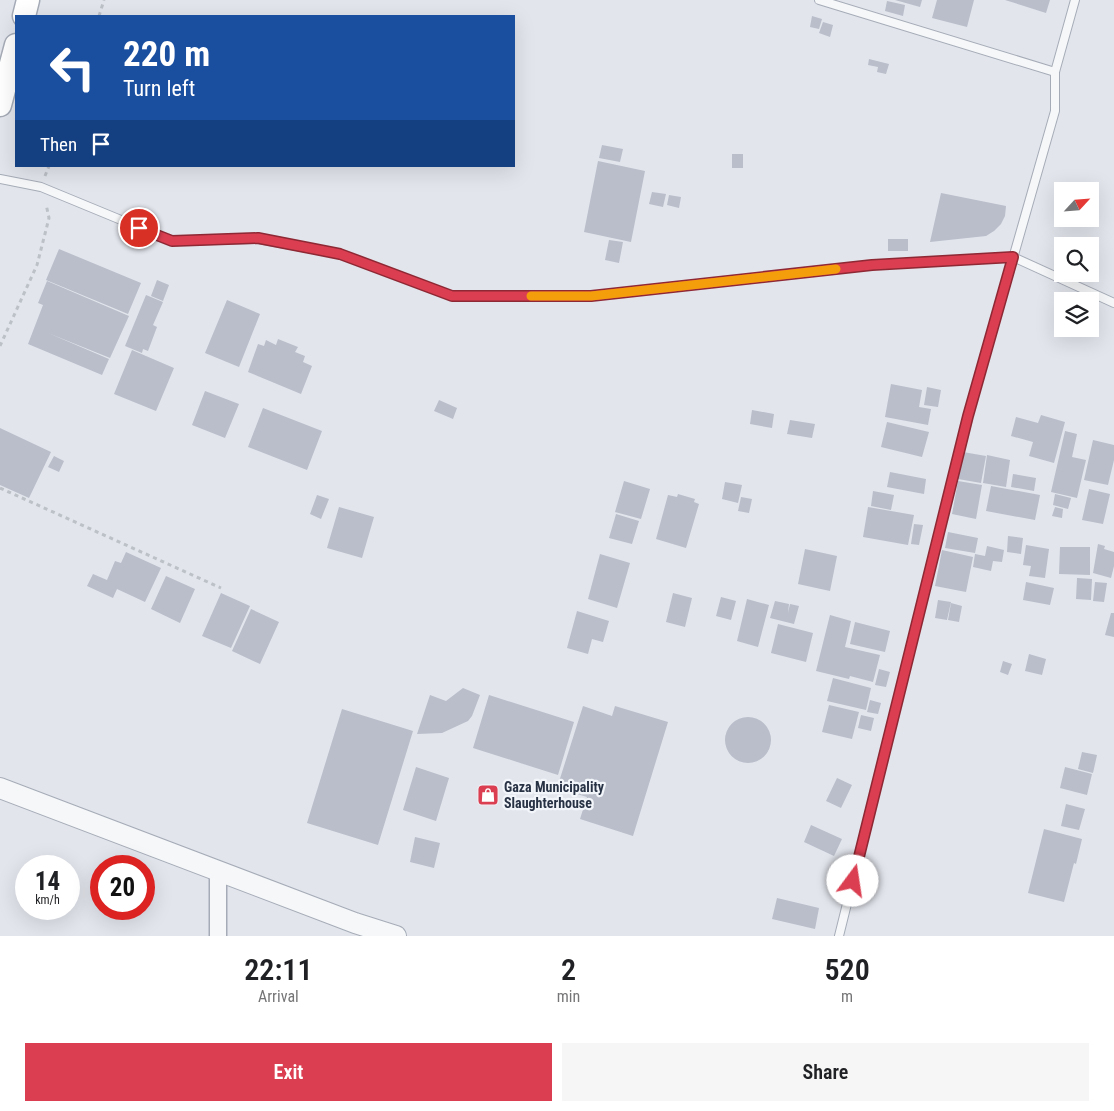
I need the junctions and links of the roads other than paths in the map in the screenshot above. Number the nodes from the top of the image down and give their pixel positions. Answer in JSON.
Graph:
{"nodes":[{"id":1,"x":28,"y":0,"type":"edge"},
{"id":2,"x":819,"y":0,"type":"edge"},
{"id":3,"x":1075,"y":0,"type":"edge"},
{"id":4,"x":24,"y":15,"type":"edge"},
{"id":5,"x":15,"y":49,"type":"edge"},
{"id":6,"x":1055,"y":72,"type":"junction"},
{"id":7,"x":0,"y":105,"type":"edge"},
{"id":8,"x":0,"y":179,"type":"edge"},
{"id":9,"x":1013,"y":257,"type":"junction"},
{"id":10,"x":1114,"y":303,"type":"edge"},
{"id":11,"x":0,"y":788,"type":"edge"},
{"id":12,"x":218,"y":871,"type":"junction"},
{"id":13,"x":218,"y":936,"type":"edge"},
{"id":14,"x":396,"y":936,"type":"edge"},
{"id":15,"x":839,"y":936,"type":"edge"}],
"edges":[{"from":1,"to":4,"type":"main road"},
{"from":2,"to":6,"type":"lane"},
{"from":3,"to":6,"type":"lane"},
{"from":5,"to":7,"type":"main road"},
{"from":6,"to":9,"type":"lane"},
{"from":8,"to":9,"type":"lane"},
{"from":9,"to":10,"type":"lane"},
{"from":9,"to":15,"type":"lane"},
{"from":11,"to":12,"type":"street"},
{"from":12,"to":13,"type":"street"},
{"from":12,"to":14,"type":"street"}]}
